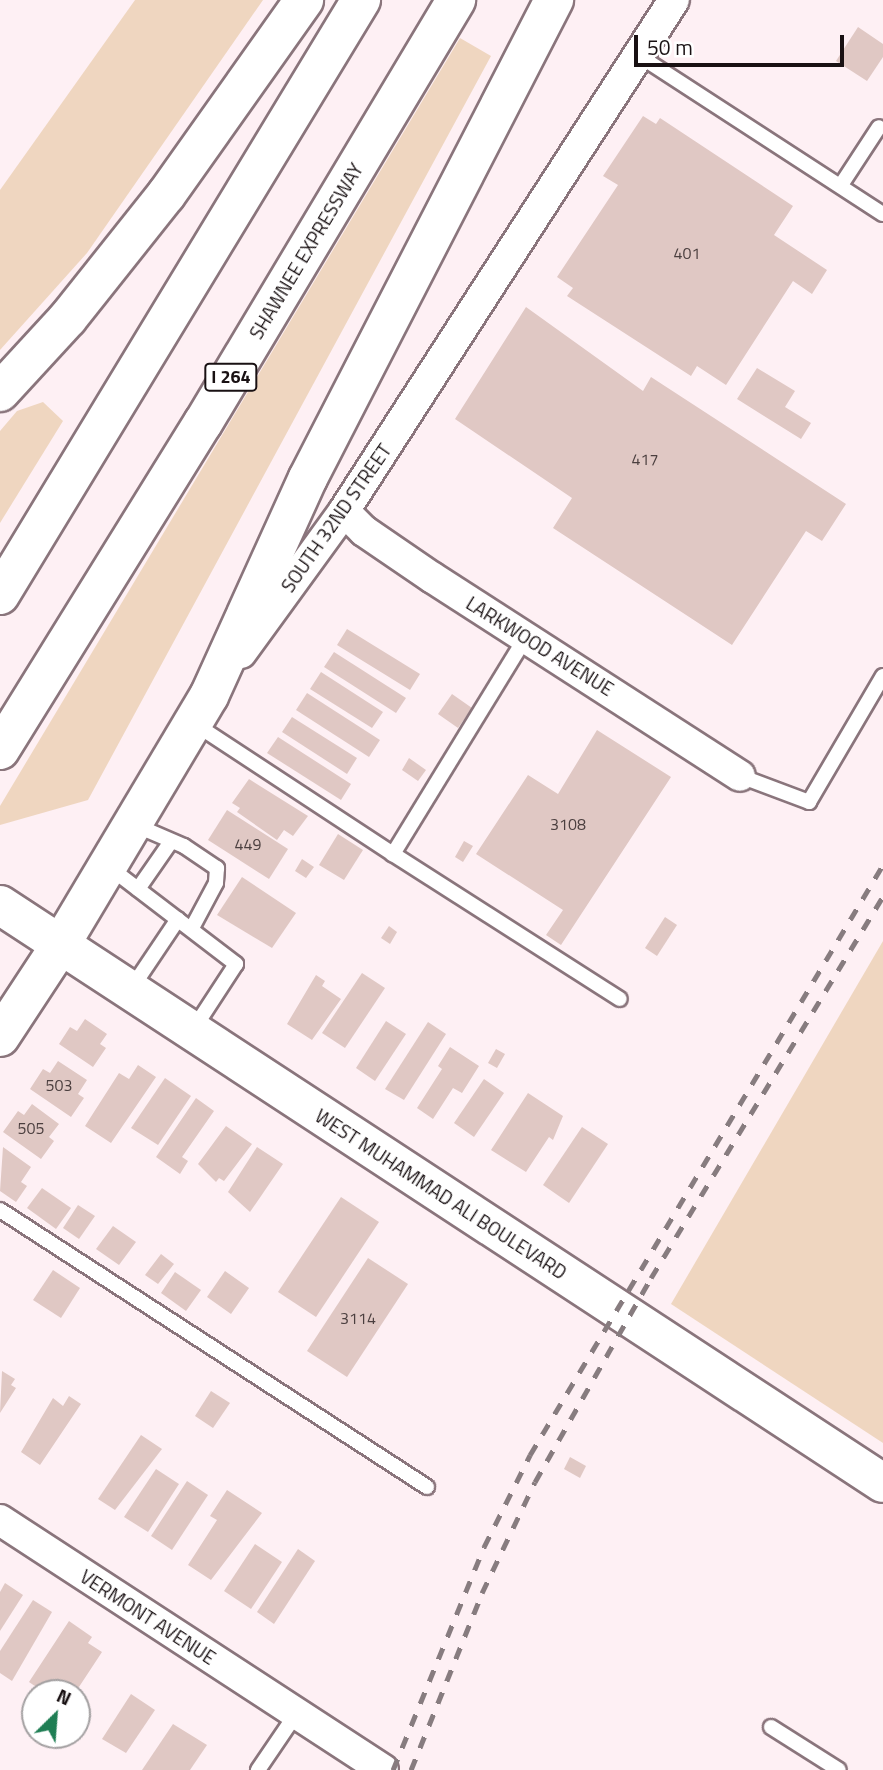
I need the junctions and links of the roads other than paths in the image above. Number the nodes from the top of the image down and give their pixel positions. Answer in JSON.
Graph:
{"nodes":[{"id":1,"x":304,"y":0,"type":"edge"},
{"id":2,"x":361,"y":0,"type":"edge"},
{"id":3,"x":456,"y":0,"type":"edge"},
{"id":4,"x":555,"y":0,"type":"edge"},
{"id":5,"x":674,"y":0,"type":"edge"},
{"id":6,"x":638,"y":55,"type":"junction"},
{"id":7,"x":879,"y":127,"type":"dead end"},
{"id":8,"x":841,"y":185,"type":"junction"},
{"id":9,"x":883,"y":214,"type":"edge"},
{"id":10,"x":0,"y":392,"type":"edge"},
{"id":11,"x":344,"y":511,"type":"junction"},
{"id":12,"x":0,"y":595,"type":"edge"},
{"id":13,"x":526,"y":637,"type":"junction"},
{"id":14,"x":883,"y":676,"type":"edge"},
{"id":15,"x":201,"y":709,"type":"junction"},
{"id":16,"x":0,"y":750,"type":"edge"},
{"id":17,"x":740,"y":776,"type":"joint"},
{"id":18,"x":132,"y":824,"type":"junction"},
{"id":19,"x":170,"y":843,"type":"junction"},
{"id":20,"x":393,"y":854,"type":"junction"},
{"id":21,"x":107,"y":866,"type":"junction"},
{"id":22,"x":138,"y":889,"type":"junction"},
{"id":23,"x":0,"y":905,"type":"edge"},
{"id":24,"x":178,"y":919,"type":"junction"},
{"id":25,"x":191,"y":928,"type":"junction"},
{"id":26,"x":61,"y":944,"type":"junction"},
{"id":27,"x":130,"y":990,"type":"junction"},
{"id":28,"x":620,"y":999,"type":"dead end"},
{"id":29,"x":193,"y":1031,"type":"junction"},
{"id":30,"x":0,"y":1037,"type":"edge"},
{"id":31,"x":0,"y":1210,"type":"edge"},
{"id":32,"x":883,"y":1483,"type":"edge"},
{"id":33,"x":427,"y":1487,"type":"dead end"},
{"id":34,"x":0,"y":1520,"type":"edge"},
{"id":35,"x":296,"y":1714,"type":"junction"},
{"id":36,"x":771,"y":1727,"type":"dead end"},
{"id":37,"x":258,"y":1770,"type":"edge"},
{"id":38,"x":383,"y":1770,"type":"edge"},
{"id":39,"x":839,"y":1770,"type":"edge"}],
"edges":[{"from":1,"to":10,"type":"main road"},
{"from":2,"to":12,"type":"main road"},
{"from":3,"to":16,"type":"main road","name":"SHAWNEE EXPRESSWAY","number":"I 264"},
{"from":4,"to":15,"type":"main road"},
{"from":5,"to":6,"type":"street","name":"SOUTH 32ND STREET"},
{"from":6,"to":8,"type":"lane"},
{"from":6,"to":11,"type":"street","name":"SOUTH 32ND STREET"},
{"from":7,"to":8,"type":"lane"},
{"from":8,"to":9,"type":"lane"},
{"from":11,"to":13,"type":"street","name":"LARKWOOD AVENUE"},
{"from":11,"to":15,"type":"street","name":"SOUTH 32ND STREET"},
{"from":13,"to":17,"type":"street","name":"LARKWOOD AVENUE"},
{"from":13,"to":20,"type":"lane"},
{"from":14,"to":17,"type":"lane"},
{"from":15,"to":18,"type":"main road","name":"SOUTH 32ND STREET"},
{"from":15,"to":20,"type":"lane"},
{"from":18,"to":19,"type":"lane"},
{"from":18,"to":21,"type":"main road","name":"SOUTH 32ND STREET"},
{"from":19,"to":22,"type":"lane"},
{"from":19,"to":25,"type":"lane"},
{"from":20,"to":28,"type":"lane"},
{"from":21,"to":22,"type":"lane"},
{"from":21,"to":26,"type":"main road","name":"SOUTH 32ND STREET"},
{"from":22,"to":24,"type":"lane"},
{"from":23,"to":26,"type":"main road","name":"WEST MUHAMMAD ALI BOULEVARD"},
{"from":24,"to":25,"type":"lane"},
{"from":24,"to":27,"type":"lane"},
{"from":25,"to":29,"type":"lane"},
{"from":26,"to":27,"type":"main road","name":"WEST MUHAMMAD ALI BOULEVARD"},
{"from":26,"to":30,"type":"main road","name":"SOUTH 32ND STREET"},
{"from":27,"to":29,"type":"main road","name":"WEST MUHAMMAD ALI BOULEVARD"},
{"from":29,"to":32,"type":"main road","name":"WEST MUHAMMAD ALI BOULEVARD"},
{"from":31,"to":33,"type":"lane"},
{"from":34,"to":35,"type":"street","name":"VERMONT AVENUE"},
{"from":35,"to":37,"type":"lane"},
{"from":35,"to":38,"type":"street","name":"VERMONT AVENUE"},
{"from":36,"to":39,"type":"lane"}]}
